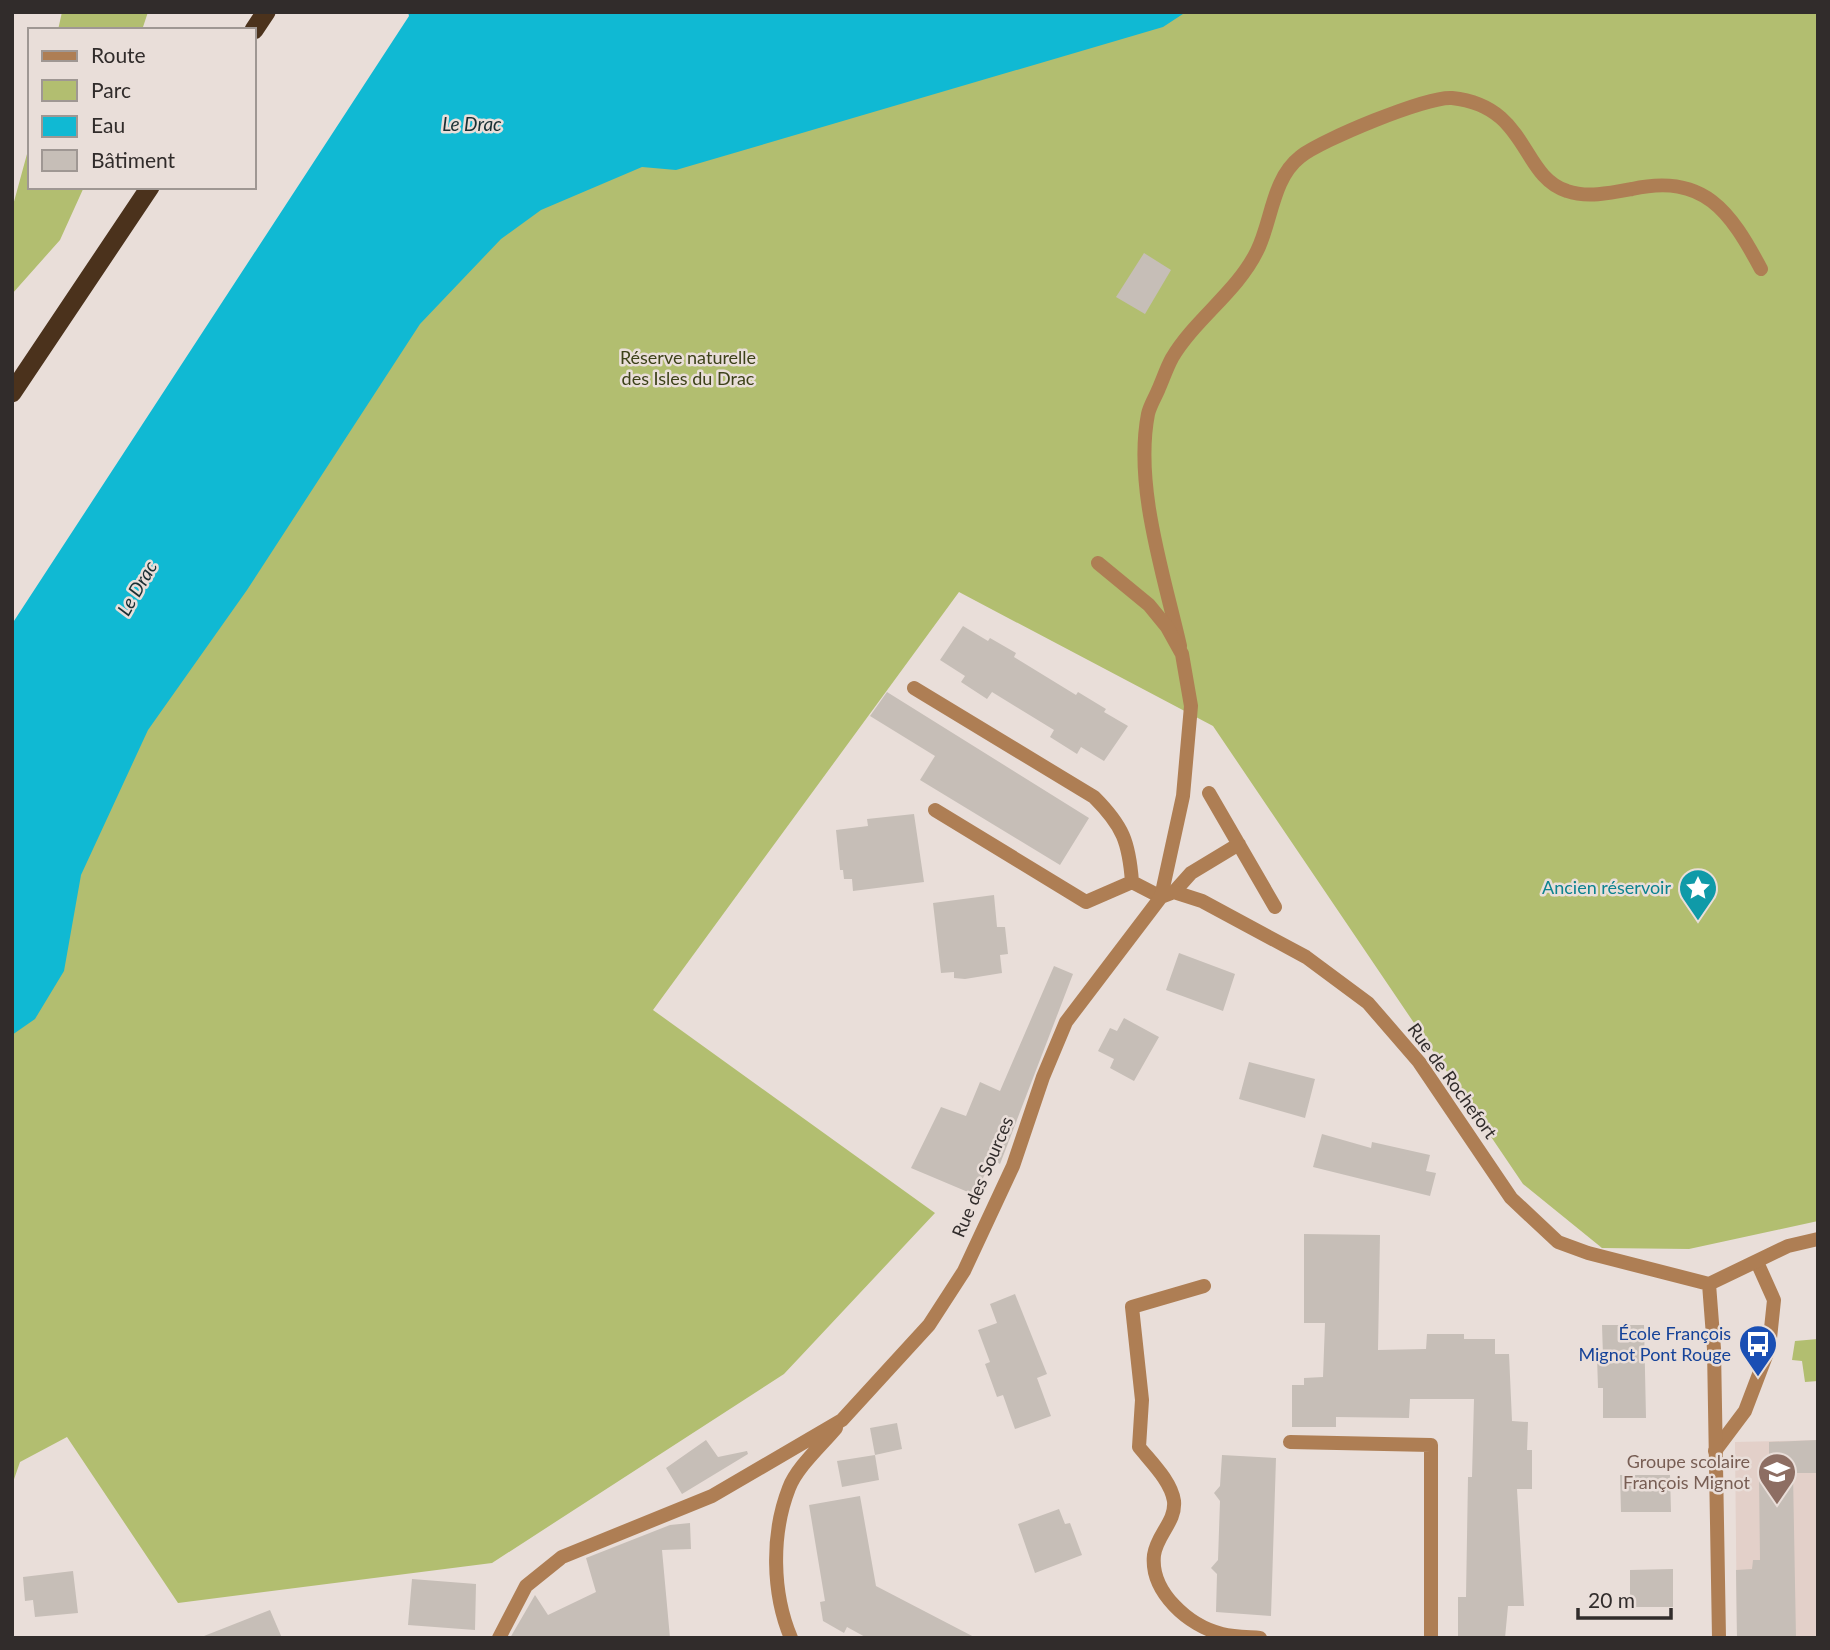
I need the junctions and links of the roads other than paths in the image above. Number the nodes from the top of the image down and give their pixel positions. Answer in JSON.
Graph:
{"nodes":[{"id":1,"x":265,"y":12,"type":"edge"},
{"id":2,"x":255,"y":28,"type":"edge"},
{"id":3,"x":149,"y":189,"type":"edge"},
{"id":4,"x":1762,"y":269,"type":"dead end"},
{"id":5,"x":12,"y":393,"type":"edge"},
{"id":6,"x":1098,"y":563,"type":"dead end"},
{"id":7,"x":1182,"y":654,"type":"junction"},
{"id":8,"x":914,"y":688,"type":"dead end"},
{"id":9,"x":1209,"y":793,"type":"dead end"},
{"id":10,"x":935,"y":810,"type":"dead end"},
{"id":11,"x":1239,"y":844,"type":"junction"},
{"id":12,"x":1132,"y":882,"type":"junction"},
{"id":13,"x":1167,"y":895,"type":"junction"},
{"id":14,"x":1275,"y":907,"type":"dead end"},
{"id":15,"x":1818,"y":1239,"type":"edge"},
{"id":16,"x":1757,"y":1262,"type":"junction"},
{"id":17,"x":1709,"y":1284,"type":"junction"},
{"id":18,"x":1204,"y":1286,"type":"dead end"},
{"id":19,"x":842,"y":1420,"type":"junction"},
{"id":20,"x":1290,"y":1441,"type":"dead end"},
{"id":21,"x":1715,"y":1451,"type":"junction"},
{"id":22,"x":499,"y":1638,"type":"edge"},
{"id":23,"x":791,"y":1638,"type":"edge"},
{"id":24,"x":1260,"y":1638,"type":"edge"},
{"id":25,"x":1431,"y":1638,"type":"edge"},
{"id":26,"x":1719,"y":1638,"type":"edge"}],
"edges":[{"from":1,"to":2,"type":"highway"},
{"from":3,"to":5,"type":"highway"},
{"from":4,"to":7,"type":"street"},
{"from":6,"to":7,"type":"street","name":"Rue des Sources"},
{"from":7,"to":13,"type":"street","name":"Rue des Sources"},
{"from":8,"to":12,"type":"street"},
{"from":9,"to":11,"type":"street"},
{"from":10,"to":12,"type":"street"},
{"from":11,"to":13,"type":"street"},
{"from":11,"to":14,"type":"street"},
{"from":12,"to":13,"type":"street","name":"Rue de Rochefort"},
{"from":13,"to":17,"type":"street","name":"Rue de Rochefort"},
{"from":13,"to":19,"type":"street","name":"Rue des Sources"},
{"from":15,"to":16,"type":"street"},
{"from":16,"to":17,"type":"street"},
{"from":16,"to":21,"type":"street"},
{"from":17,"to":21,"type":"street"},
{"from":18,"to":24,"type":"street"},
{"from":19,"to":22,"type":"street","name":"Rue des Sources"},
{"from":19,"to":23,"type":"street"},
{"from":20,"to":25,"type":"street"},
{"from":21,"to":26,"type":"street"}]}
